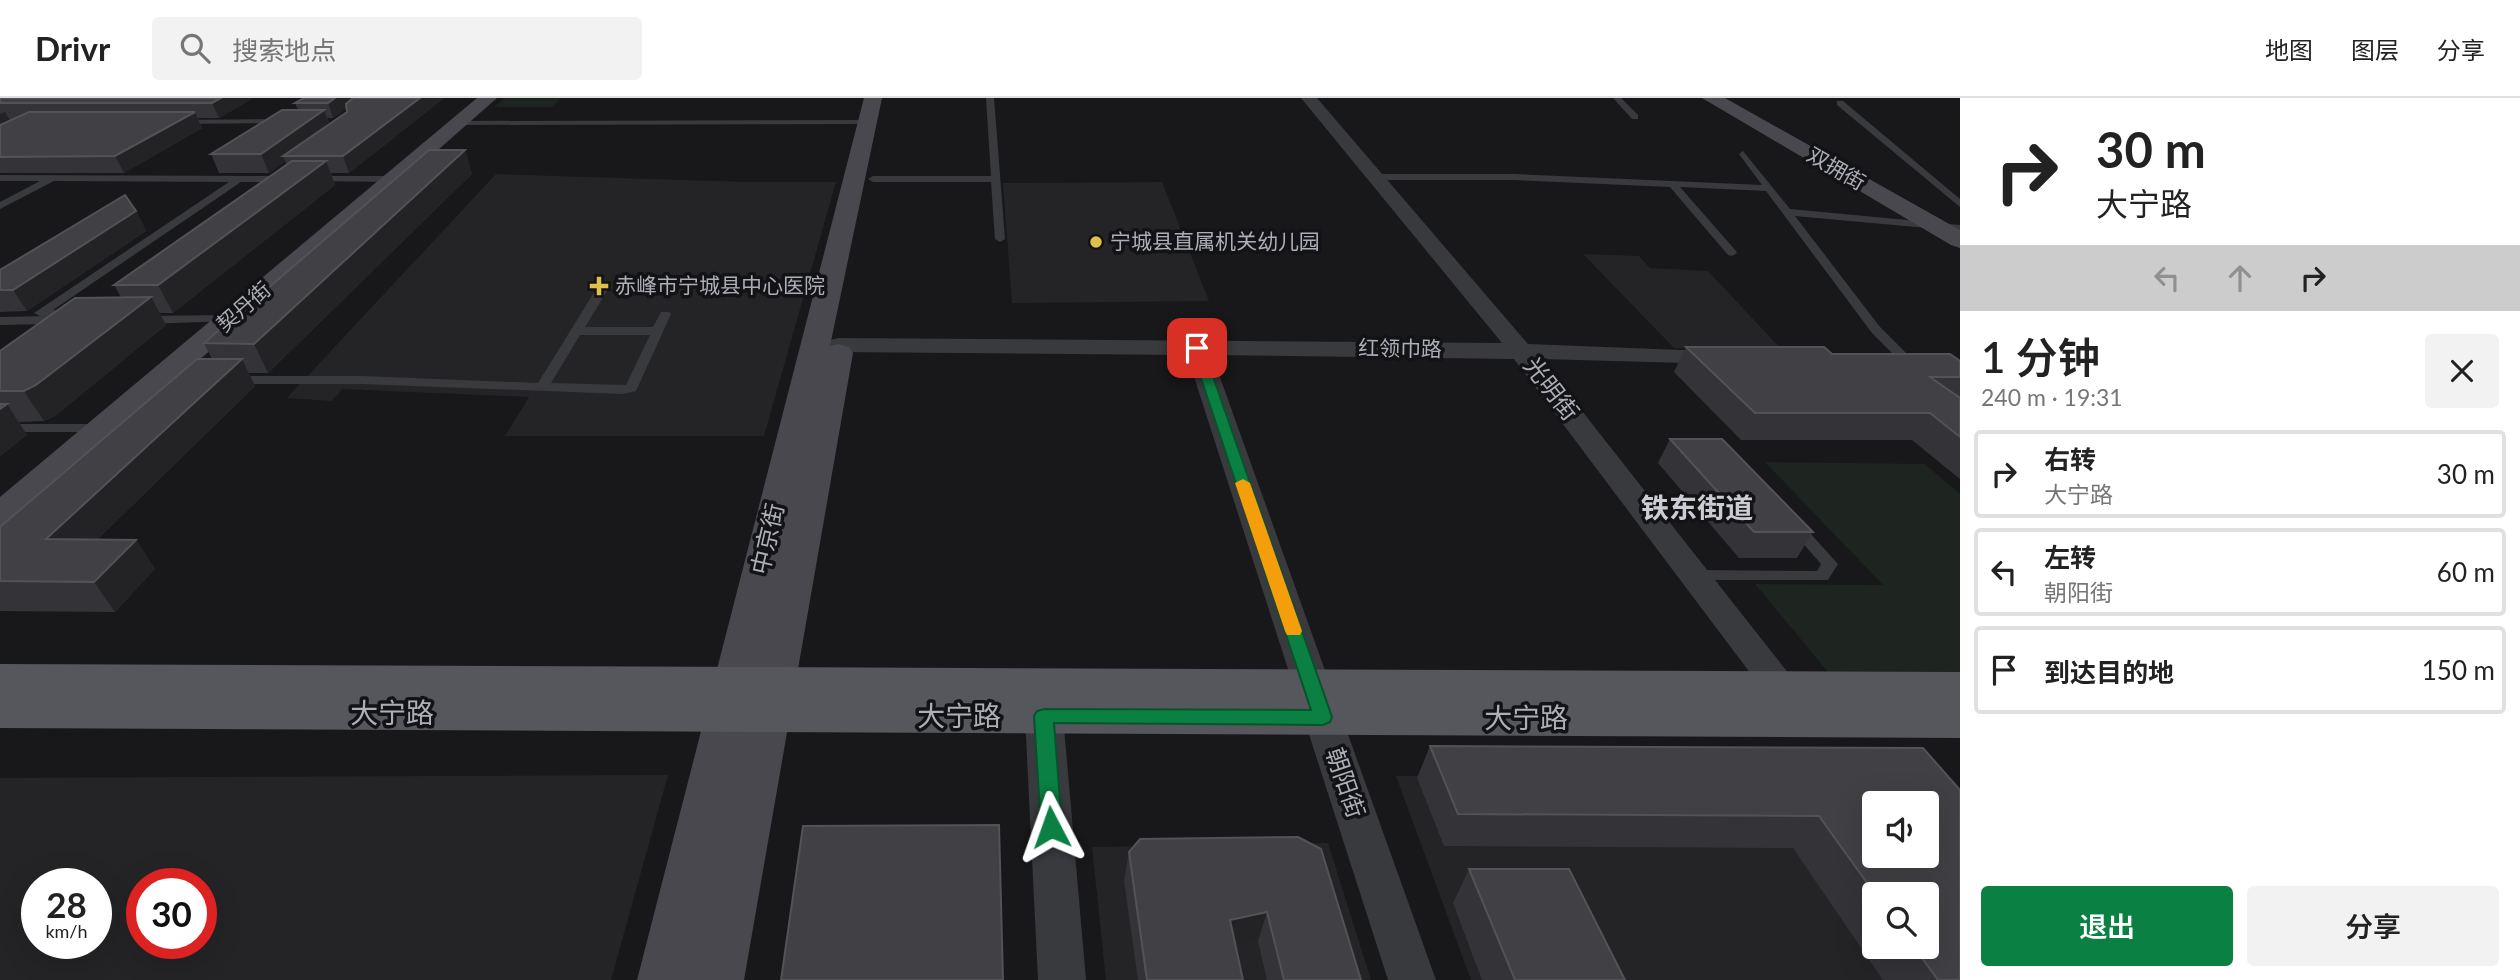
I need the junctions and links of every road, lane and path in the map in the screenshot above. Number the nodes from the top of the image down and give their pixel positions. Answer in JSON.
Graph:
{"nodes":[{"id":1,"x":488,"y":98,"type":"edge"},
{"id":2,"x":990,"y":98,"type":"edge"},
{"id":3,"x":1309,"y":98,"type":"edge"},
{"id":4,"x":1617,"y":98,"type":"edge"},
{"id":5,"x":1711,"y":98,"type":"edge"},
{"id":6,"x":1840,"y":103,"type":"dead end"},
{"id":7,"x":876,"y":106,"type":"edge"},
{"id":8,"x":1635,"y":117,"type":"dead end"},
{"id":9,"x":160,"y":121,"type":"edge"},
{"id":10,"x":297,"y":121,"type":"edge"},
{"id":11,"x":458,"y":123,"type":"junction"},
{"id":12,"x":1743,"y":154,"type":"dead end"},
{"id":13,"x":284,"y":175,"type":"junction"},
{"id":14,"x":1374,"y":177,"type":"junction"},
{"id":15,"x":0,"y":178,"type":"edge"},
{"id":16,"x":53,"y":178,"type":"junction"},
{"id":17,"x":239,"y":178,"type":"junction"},
{"id":18,"x":393,"y":179,"type":"junction"},
{"id":19,"x":873,"y":179,"type":"junction"},
{"id":20,"x":996,"y":179,"type":"junction"},
{"id":21,"x":1672,"y":183,"type":"junction"},
{"id":22,"x":1769,"y":188,"type":"junction"},
{"id":23,"x":265,"y":194,"type":"edge"},
{"id":24,"x":1960,"y":204,"type":"edge"},
{"id":25,"x":0,"y":206,"type":"edge"},
{"id":26,"x":1788,"y":212,"type":"junction"},
{"id":27,"x":1952,"y":231,"type":"edge"},
{"id":28,"x":1000,"y":239,"type":"dead end"},
{"id":29,"x":1732,"y":253,"type":"dead end"},
{"id":30,"x":601,"y":291,"type":"dead end"},
{"id":31,"x":665,"y":314,"type":"dead end"},
{"id":32,"x":230,"y":319,"type":"junction"},
{"id":33,"x":135,"y":320,"type":"edge"},
{"id":34,"x":0,"y":321,"type":"edge"},
{"id":35,"x":576,"y":331,"type":"junction"},
{"id":36,"x":657,"y":331,"type":"junction"},
{"id":37,"x":839,"y":345,"type":"junction"},
{"id":38,"x":1197,"y":348,"type":"junction"},
{"id":39,"x":1522,"y":352,"type":"junction"},
{"id":40,"x":1740,"y":358,"type":"edge"},
{"id":41,"x":1871,"y":362,"type":"edge"},
{"id":42,"x":1909,"y":363,"type":"junction"},
{"id":43,"x":1935,"y":364,"type":"edge"},
{"id":44,"x":213,"y":380,"type":"edge"},
{"id":45,"x":542,"y":387,"type":"junction"},
{"id":46,"x":0,"y":428,"type":"edge"},
{"id":47,"x":102,"y":428,"type":"junction"},
{"id":48,"x":1786,"y":515,"type":"edge"},
{"id":49,"x":0,"y":516,"type":"edge"},
{"id":50,"x":1695,"y":575,"type":"junction"},
{"id":51,"x":0,"y":680,"type":"edge"},
{"id":52,"x":1782,"y":688,"type":"junction"},
{"id":53,"x":1960,"y":689,"type":"edge"},
{"id":54,"x":750,"y":699,"type":"junction"},
{"id":55,"x":1317,"y":702,"type":"junction"},
{"id":56,"x":0,"y":711,"type":"edge"},
{"id":57,"x":1044,"y":716,"type":"junction"},
{"id":58,"x":1960,"y":720,"type":"edge"},
{"id":59,"x":666,"y":980,"type":"edge"},
{"id":60,"x":715,"y":980,"type":"edge"},
{"id":61,"x":1062,"y":980,"type":"edge"},
{"id":62,"x":1412,"y":980,"type":"edge"}],
"edges":[{"from":1,"to":11,"type":"main road","name":"契丹街"},
{"from":2,"to":20,"type":"lane"},
{"from":3,"to":14,"type":"street","name":"光明街"},
{"from":4,"to":8,"type":"lane"},
{"from":5,"to":27,"type":"main road","name":"双拥街"},
{"from":6,"to":24,"type":"lane"},
{"from":7,"to":11,"type":"lane"},
{"from":7,"to":19,"type":"main road","name":"中京街"},
{"from":7,"to":54,"type":"main road","name":"中京街"},
{"from":9,"to":10,"type":"lane"},
{"from":11,"to":18,"type":"main road","name":"契丹街"},
{"from":12,"to":22,"type":"lane"},
{"from":13,"to":17,"type":"lane"},
{"from":13,"to":18,"type":"lane"},
{"from":13,"to":23,"type":"lane"},
{"from":14,"to":21,"type":"lane"},
{"from":14,"to":39,"type":"street","name":"光明街"},
{"from":15,"to":16,"type":"lane"},
{"from":16,"to":17,"type":"lane"},
{"from":16,"to":25,"type":"lane"},
{"from":17,"to":34,"type":"lane"},
{"from":18,"to":32,"type":"main road","name":"契丹街"},
{"from":19,"to":20,"type":"lane"},
{"from":19,"to":37,"type":"main road","name":"中京街"},
{"from":20,"to":28,"type":"lane"},
{"from":21,"to":22,"type":"lane"},
{"from":21,"to":29,"type":"lane"},
{"from":22,"to":26,"type":"lane"},
{"from":26,"to":27,"type":"lane"},
{"from":26,"to":42,"type":"lane"},
{"from":30,"to":35,"type":"lane"},
{"from":31,"to":36,"type":"lane"},
{"from":32,"to":33,"type":"lane"},
{"from":32,"to":47,"type":"main road","name":"契丹街"},
{"from":35,"to":36,"type":"lane"},
{"from":35,"to":45,"type":"lane"},
{"from":36,"to":45,"type":"lane"},
{"from":37,"to":38,"type":"street","name":"红领巾路"},
{"from":37,"to":54,"type":"main road","name":"中京街"},
{"from":38,"to":39,"type":"street","name":"红领巾路"},
{"from":38,"to":55,"type":"street","name":"朝阳街"},
{"from":39,"to":40,"type":"street","name":"红领巾路"},
{"from":39,"to":50,"type":"street","name":"光明街"},
{"from":41,"to":42,"type":"street"},
{"from":42,"to":43,"type":"street"},
{"from":44,"to":45,"type":"lane"},
{"from":46,"to":47,"type":"lane"},
{"from":47,"to":49,"type":"main road","name":"契丹街"},
{"from":48,"to":50,"type":"lane"},
{"from":50,"to":52,"type":"street","name":"光明街"},
{"from":51,"to":54,"type":"main road","name":"大宁路"},
{"from":52,"to":53,"type":"main road","name":"大宁路"},
{"from":52,"to":55,"type":"main road","name":"大宁路"},
{"from":54,"to":55,"type":"main road","name":"大宁路"},
{"from":54,"to":56,"type":"main road","name":"大宁路"},
{"from":54,"to":57,"type":"main road","name":"大宁路"},
{"from":54,"to":59,"type":"main road","name":"中京街"},
{"from":54,"to":60,"type":"main road","name":"中京街"},
{"from":55,"to":57,"type":"main road","name":"大宁路"},
{"from":55,"to":58,"type":"main road","name":"大宁路"},
{"from":55,"to":62,"type":"street","name":"朝阳街"},
{"from":57,"to":61,"type":"street"}]}
